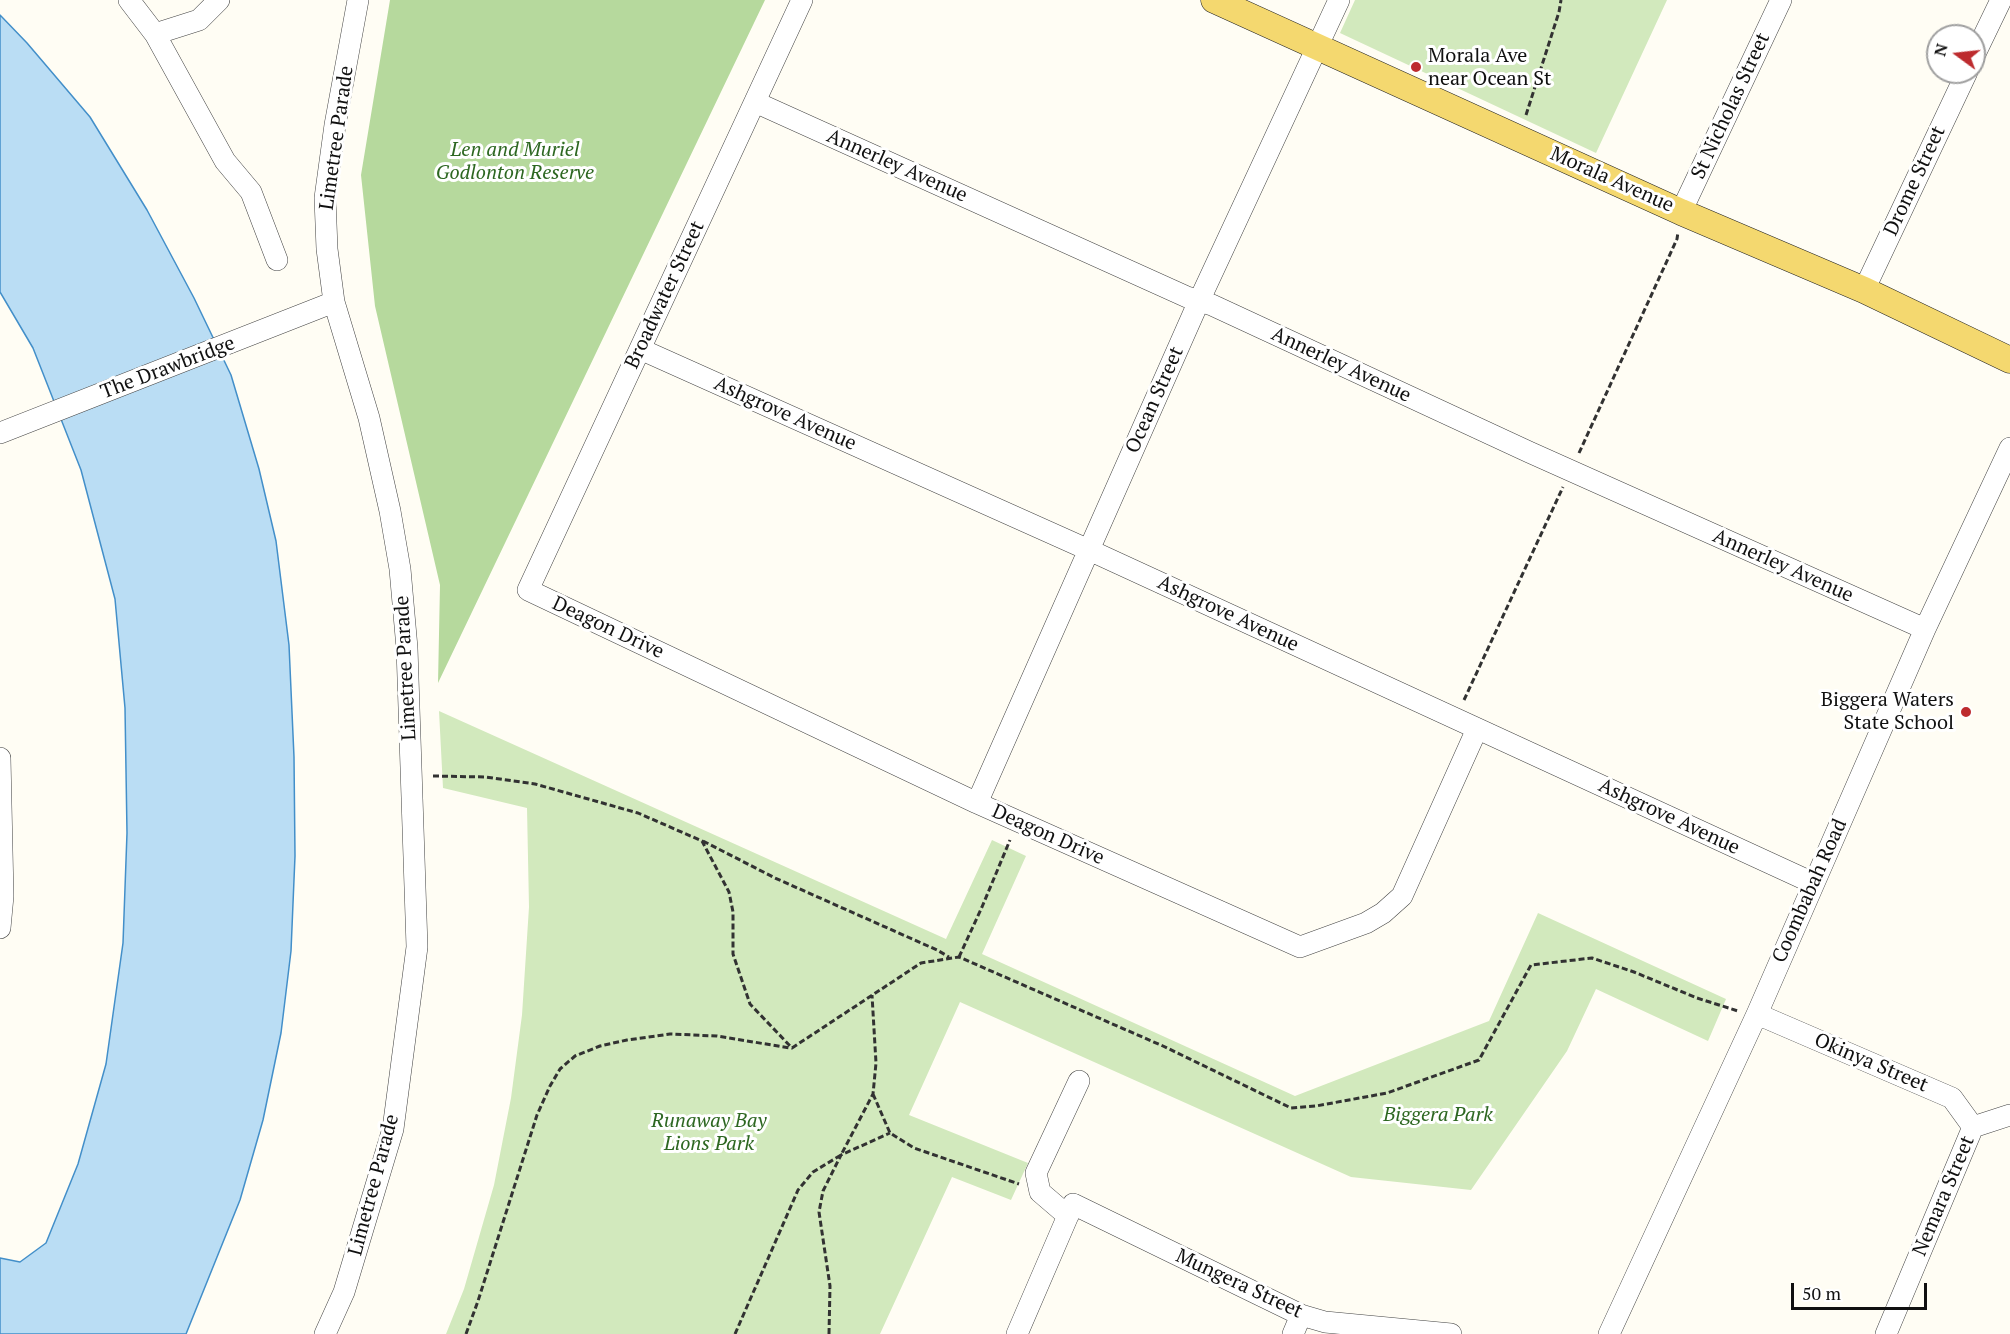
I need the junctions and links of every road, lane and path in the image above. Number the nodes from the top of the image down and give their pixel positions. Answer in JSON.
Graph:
{"nodes":[{"id":1,"x":129,"y":0,"type":"edge"},
{"id":2,"x":219,"y":0,"type":"edge"},
{"id":3,"x":358,"y":0,"type":"edge"},
{"id":4,"x":802,"y":0,"type":"edge"},
{"id":5,"x":1214,"y":0,"type":"edge"},
{"id":6,"x":1339,"y":0,"type":"edge"},
{"id":7,"x":1561,"y":0,"type":"edge"},
{"id":8,"x":1781,"y":0,"type":"edge"},
{"id":9,"x":2001,"y":0,"type":"edge"},
{"id":10,"x":1986,"y":31,"type":"edge"},
{"id":11,"x":155,"y":34,"type":"junction"},
{"id":12,"x":1317,"y":46,"type":"junction"},
{"id":13,"x":1960,"y":84,"type":"edge"},
{"id":14,"x":755,"y":102,"type":"junction"},
{"id":15,"x":1526,"y":115,"type":"dead end"},
{"id":16,"x":1681,"y":212,"type":"junction"},
{"id":17,"x":277,"y":260,"type":"dead end"},
{"id":18,"x":1864,"y":290,"type":"junction"},
{"id":19,"x":1199,"y":301,"type":"junction"},
{"id":20,"x":334,"y":302,"type":"junction"},
{"id":21,"x":640,"y":349,"type":"junction"},
{"id":22,"x":2010,"y":360,"type":"edge"},
{"id":23,"x":0,"y":433,"type":"edge"},
{"id":24,"x":2010,"y":448,"type":"edge"},
{"id":25,"x":1088,"y":550,"type":"junction"},
{"id":26,"x":528,"y":590,"type":"joint"},
{"id":27,"x":1925,"y":629,"type":"junction"},
{"id":28,"x":1477,"y":729,"type":"junction"},
{"id":29,"x":0,"y":758,"type":"edge"},
{"id":30,"x":433,"y":776,"type":"dead end"},
{"id":31,"x":977,"y":803,"type":"junction"},
{"id":32,"x":1018,"y":822,"type":"junction"},
{"id":33,"x":702,"y":841,"type":"junction"},
{"id":34,"x":1814,"y":883,"type":"junction"},
{"id":35,"x":0,"y":928,"type":"edge"},
{"id":36,"x":959,"y":957,"type":"junction"},
{"id":37,"x":950,"y":958,"type":"junction"},
{"id":38,"x":872,"y":995,"type":"junction"},
{"id":39,"x":1749,"y":1013,"type":"junction"},
{"id":40,"x":792,"y":1048,"type":"junction"},
{"id":41,"x":1079,"y":1081,"type":"dead end"},
{"id":42,"x":873,"y":1095,"type":"junction"},
{"id":43,"x":2010,"y":1115,"type":"edge"},
{"id":44,"x":1972,"y":1127,"type":"junction"},
{"id":45,"x":890,"y":1133,"type":"junction"},
{"id":46,"x":841,"y":1155,"type":"junction"},
{"id":47,"x":1039,"y":1187,"type":"junction"},
{"id":48,"x":1070,"y":1210,"type":"junction"},
{"id":49,"x":1297,"y":1325,"type":"edge"},
{"id":50,"x":325,"y":1334,"type":"edge"},
{"id":51,"x":466,"y":1334,"type":"edge"},
{"id":52,"x":735,"y":1334,"type":"edge"},
{"id":53,"x":829,"y":1334,"type":"edge"},
{"id":54,"x":1017,"y":1334,"type":"edge"},
{"id":55,"x":1451,"y":1334,"type":"edge"},
{"id":56,"x":1609,"y":1334,"type":"edge"},
{"id":57,"x":1886,"y":1334,"type":"edge"}],
"edges":[{"from":1,"to":11,"type":"street"},
{"from":2,"to":11,"type":"street"},
{"from":3,"to":20,"type":"street","name":"Limetree Parade"},
{"from":4,"to":14,"type":"street","name":"Broadwater Street"},
{"from":5,"to":12,"type":"main road","name":"Morala Avenue"},
{"from":6,"to":12,"type":"street","name":"Ocean Street"},
{"from":7,"to":15,"type":"path"},
{"from":8,"to":16,"type":"street","name":"St Nicholas Street"},
{"from":9,"to":10,"type":"street"},
{"from":11,"to":17,"type":"street"},
{"from":12,"to":16,"type":"main road","name":"Morala Avenue"},
{"from":12,"to":19,"type":"street","name":"Ocean Street"},
{"from":13,"to":18,"type":"street","name":"Drome Street"},
{"from":14,"to":19,"type":"street","name":"Annerley Avenue"},
{"from":14,"to":21,"type":"street","name":"Broadwater Street"},
{"from":16,"to":18,"type":"main road","name":"Morala Avenue"},
{"from":18,"to":22,"type":"main road","name":"Morala Avenue"},
{"from":19,"to":25,"type":"street","name":"Ocean Street"},
{"from":19,"to":27,"type":"street","name":"Annerley Avenue"},
{"from":20,"to":23,"type":"street","name":"The Drawbridge"},
{"from":20,"to":50,"type":"street","name":"Limetree Parade"},
{"from":21,"to":25,"type":"street","name":"Ashgrove Avenue"},
{"from":21,"to":26,"type":"street","name":"Broadwater Street"},
{"from":24,"to":27,"type":"street","name":"Coombabah Road"},
{"from":25,"to":28,"type":"street","name":"Ashgrove Avenue"},
{"from":25,"to":31,"type":"street","name":"Ocean Street"},
{"from":26,"to":31,"type":"street","name":"Deagon Drive"},
{"from":27,"to":34,"type":"street","name":"Coombabah Road"},
{"from":28,"to":32,"type":"street","name":"Deagon Drive"},
{"from":28,"to":34,"type":"street","name":"Ashgrove Avenue"},
{"from":29,"to":35,"type":"street"},
{"from":30,"to":33,"type":"path"},
{"from":31,"to":32,"type":"street","name":"Deagon Drive"},
{"from":32,"to":36,"type":"path"},
{"from":33,"to":37,"type":"path"},
{"from":33,"to":40,"type":"path"},
{"from":34,"to":39,"type":"street","name":"Coombabah Road"},
{"from":36,"to":37,"type":"path"},
{"from":36,"to":39,"type":"path"},
{"from":37,"to":38,"type":"path"},
{"from":38,"to":40,"type":"path"},
{"from":38,"to":42,"type":"path"},
{"from":39,"to":44,"type":"street","name":"Okinya Street"},
{"from":39,"to":56,"type":"street","name":"Coombabah Road"},
{"from":40,"to":51,"type":"path"},
{"from":41,"to":47,"type":"street"},
{"from":42,"to":45,"type":"path"},
{"from":42,"to":46,"type":"path"},
{"from":43,"to":44,"type":"street","name":"Nemara Street"},
{"from":44,"to":57,"type":"street","name":"Nemara Street"},
{"from":45,"to":46,"type":"path"},
{"from":45,"to":47,"type":"path"},
{"from":46,"to":52,"type":"path"},
{"from":46,"to":53,"type":"path"},
{"from":47,"to":48,"type":"street","name":"Mungera Street"},
{"from":48,"to":49,"type":"street","name":"Mungera Street"},
{"from":48,"to":54,"type":"street"},
{"from":49,"to":55,"type":"street","name":"Mungera Street"}]}
